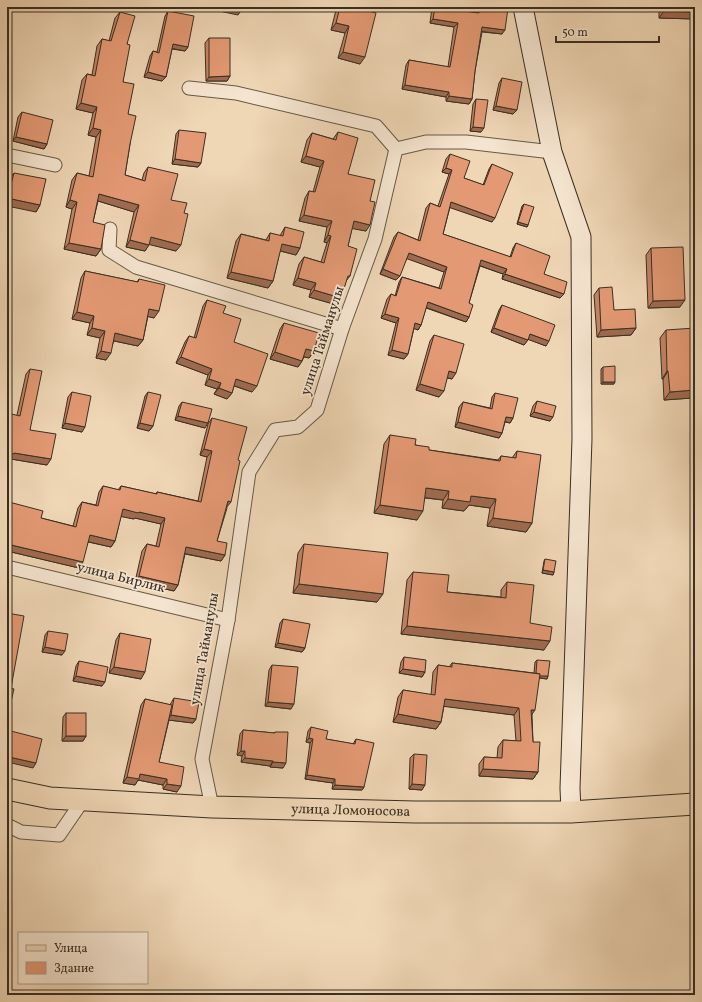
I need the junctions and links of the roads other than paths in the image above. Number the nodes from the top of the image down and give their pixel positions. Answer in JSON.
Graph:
{"nodes":[{"id":1,"x":523,"y":7,"type":"edge"},
{"id":2,"x":189,"y":88,"type":"dead end"},
{"id":3,"x":396,"y":149,"type":"junction"},
{"id":4,"x":552,"y":152,"type":"junction"},
{"id":5,"x":7,"y":155,"type":"edge"},
{"id":6,"x":54,"y":165,"type":"dead end"},
{"id":7,"x":110,"y":229,"type":"dead end"},
{"id":8,"x":342,"y":329,"type":"junction"},
{"id":9,"x":7,"y":567,"type":"edge"},
{"id":10,"x":228,"y":620,"type":"junction"},
{"id":11,"x":7,"y":788,"type":"edge"},
{"id":12,"x":82,"y":800,"type":"junction"},
{"id":13,"x":695,"y":804,"type":"edge"},
{"id":14,"x":212,"y":807,"type":"junction"},
{"id":15,"x":571,"y":812,"type":"junction"},
{"id":16,"x":7,"y":825,"type":"edge"}],
"edges":[{"from":1,"to":4,"type":"main road"},
{"from":2,"to":3,"type":"street"},
{"from":3,"to":4,"type":"street"},
{"from":3,"to":8,"type":"street","name":"улица Тайманулы"},
{"from":4,"to":15,"type":"main road"},
{"from":5,"to":6,"type":"street"},
{"from":7,"to":8,"type":"street"},
{"from":8,"to":10,"type":"street","name":"улица Тайманулы"},
{"from":9,"to":10,"type":"street","name":"улица Бирлик"},
{"from":10,"to":14,"type":"street","name":"улица Тайманулы"},
{"from":11,"to":12,"type":"main road","name":"улица Ломоносова"},
{"from":12,"to":14,"type":"main road","name":"улица Ломоносова"},
{"from":12,"to":16,"type":"street"},
{"from":13,"to":15,"type":"main road","name":"улица Ломоносова"},
{"from":14,"to":15,"type":"main road","name":"улица Ломоносова"}]}
